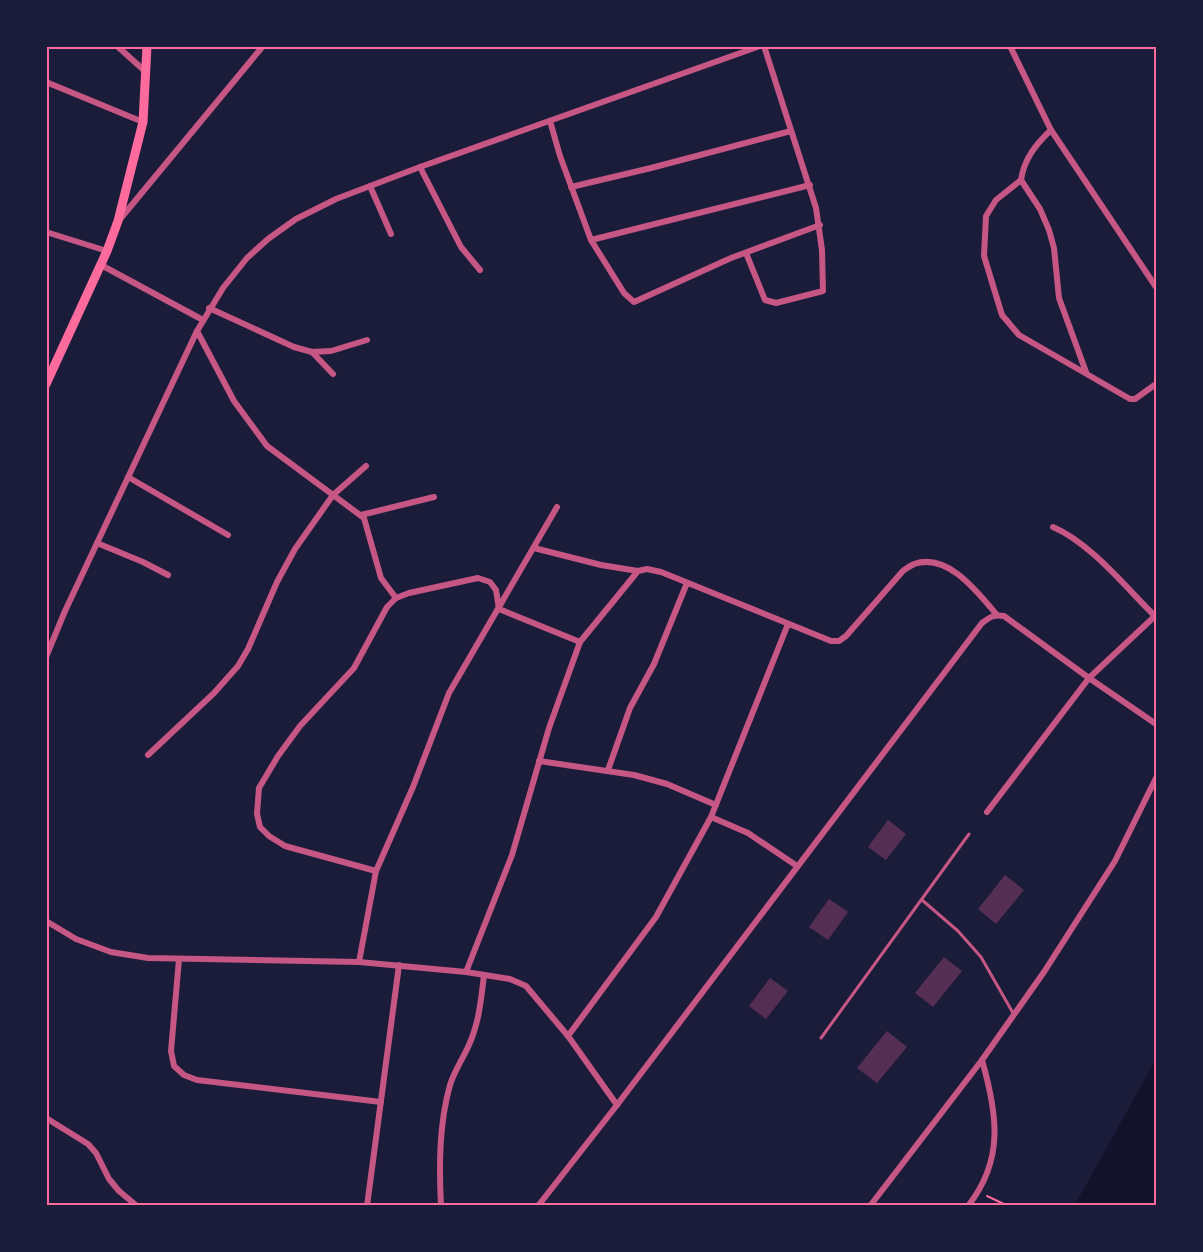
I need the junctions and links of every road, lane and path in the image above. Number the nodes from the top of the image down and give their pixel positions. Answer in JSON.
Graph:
{"nodes":[{"id":1,"x":117,"y":46,"type":"edge"},
{"id":2,"x":147,"y":46,"type":"edge"},
{"id":3,"x":263,"y":46,"type":"edge"},
{"id":4,"x":762,"y":46,"type":"edge"},
{"id":5,"x":1010,"y":46,"type":"edge"},
{"id":6,"x":147,"y":74,"type":"junction"},
{"id":7,"x":46,"y":82,"type":"edge"},
{"id":8,"x":550,"y":121,"type":"junction"},
{"id":9,"x":143,"y":123,"type":"junction"},
{"id":10,"x":791,"y":130,"type":"junction"},
{"id":11,"x":1051,"y":130,"type":"junction"},
{"id":12,"x":420,"y":167,"type":"junction"},
{"id":13,"x":1021,"y":180,"type":"junction"},
{"id":14,"x":810,"y":185,"type":"junction"},
{"id":15,"x":370,"y":186,"type":"junction"},
{"id":16,"x":571,"y":187,"type":"junction"},
{"id":17,"x":118,"y":221,"type":"junction"},
{"id":18,"x":820,"y":225,"type":"junction"},
{"id":19,"x":46,"y":232,"type":"edge"},
{"id":20,"x":391,"y":234,"type":"dead end"},
{"id":21,"x":591,"y":240,"type":"junction"},
{"id":22,"x":107,"y":251,"type":"junction"},
{"id":23,"x":746,"y":253,"type":"junction"},
{"id":24,"x":100,"y":265,"type":"junction"},
{"id":25,"x":480,"y":270,"type":"dead end"},
{"id":26,"x":1156,"y":286,"type":"edge"},
{"id":27,"x":209,"y":308,"type":"junction"},
{"id":28,"x":202,"y":320,"type":"junction"},
{"id":29,"x":196,"y":331,"type":"junction"},
{"id":30,"x":367,"y":340,"type":"dead end"},
{"id":31,"x":312,"y":352,"type":"junction"},
{"id":32,"x":1086,"y":373,"type":"junction"},
{"id":33,"x":333,"y":374,"type":"dead end"},
{"id":34,"x":47,"y":383,"type":"edge"},
{"id":35,"x":1156,"y":384,"type":"edge"},
{"id":36,"x":366,"y":466,"type":"dead end"},
{"id":37,"x":128,"y":477,"type":"junction"},
{"id":38,"x":333,"y":495,"type":"junction"},
{"id":39,"x":434,"y":497,"type":"dead end"},
{"id":40,"x":557,"y":507,"type":"dead end"},
{"id":41,"x":361,"y":515,"type":"junction"},
{"id":42,"x":1053,"y":527,"type":"dead end"},
{"id":43,"x":228,"y":535,"type":"dead end"},
{"id":44,"x":97,"y":543,"type":"junction"},
{"id":45,"x":534,"y":548,"type":"junction"},
{"id":46,"x":638,"y":571,"type":"junction"},
{"id":47,"x":168,"y":575,"type":"dead end"},
{"id":48,"x":687,"y":583,"type":"junction"},
{"id":49,"x":396,"y":598,"type":"junction"},
{"id":50,"x":499,"y":609,"type":"junction"},
{"id":51,"x":994,"y":616,"type":"junction"},
{"id":52,"x":1156,"y":616,"type":"edge"},
{"id":53,"x":788,"y":624,"type":"junction"},
{"id":54,"x":580,"y":642,"type":"junction"},
{"id":55,"x":46,"y":657,"type":"edge"},
{"id":56,"x":1089,"y":678,"type":"junction"},
{"id":57,"x":1156,"y":724,"type":"edge"},
{"id":58,"x":148,"y":755,"type":"dead end"},
{"id":59,"x":539,"y":761,"type":"junction"},
{"id":60,"x":608,"y":770,"type":"junction"},
{"id":61,"x":1156,"y":778,"type":"edge"},
{"id":62,"x":716,"y":805,"type":"junction"},
{"id":63,"x":987,"y":812,"type":"dead end"},
{"id":64,"x":711,"y":818,"type":"junction"},
{"id":65,"x":969,"y":834,"type":"dead end"},
{"id":66,"x":797,"y":866,"type":"junction"},
{"id":67,"x":376,"y":871,"type":"junction"},
{"id":68,"x":922,"y":900,"type":"junction"},
{"id":69,"x":46,"y":921,"type":"edge"},
{"id":70,"x":179,"y":959,"type":"junction"},
{"id":71,"x":359,"y":962,"type":"junction"},
{"id":72,"x":399,"y":965,"type":"junction"},
{"id":73,"x":466,"y":972,"type":"junction"},
{"id":74,"x":484,"y":975,"type":"junction"},
{"id":75,"x":1013,"y":1013,"type":"junction"},
{"id":76,"x":568,"y":1036,"type":"junction"},
{"id":77,"x":821,"y":1038,"type":"dead end"},
{"id":78,"x":981,"y":1060,"type":"junction"},
{"id":79,"x":381,"y":1102,"type":"junction"},
{"id":80,"x":617,"y":1105,"type":"junction"},
{"id":81,"x":46,"y":1118,"type":"edge"},
{"id":82,"x":978,"y":1193,"type":"junction"},
{"id":83,"x":137,"y":1206,"type":"edge"},
{"id":84,"x":367,"y":1206,"type":"edge"},
{"id":85,"x":441,"y":1206,"type":"edge"},
{"id":86,"x":538,"y":1206,"type":"edge"},
{"id":87,"x":870,"y":1206,"type":"edge"},
{"id":88,"x":968,"y":1206,"type":"edge"},
{"id":89,"x":1008,"y":1206,"type":"edge"}],
"edges":[{"from":1,"to":6,"type":"street"},
{"from":2,"to":6,"type":"main road"},
{"from":3,"to":17,"type":"street"},
{"from":4,"to":8,"type":"street"},
{"from":4,"to":10,"type":"street"},
{"from":5,"to":11,"type":"street"},
{"from":6,"to":9,"type":"main road"},
{"from":7,"to":9,"type":"street"},
{"from":8,"to":12,"type":"street"},
{"from":8,"to":16,"type":"street"},
{"from":9,"to":17,"type":"main road"},
{"from":10,"to":14,"type":"street"},
{"from":10,"to":16,"type":"street"},
{"from":11,"to":13,"type":"street"},
{"from":11,"to":26,"type":"street"},
{"from":12,"to":15,"type":"street"},
{"from":12,"to":25,"type":"street"},
{"from":13,"to":32,"type":"street"},
{"from":13,"to":32,"type":"street"},
{"from":14,"to":18,"type":"street"},
{"from":14,"to":21,"type":"street"},
{"from":15,"to":20,"type":"street"},
{"from":15,"to":27,"type":"street"},
{"from":16,"to":21,"type":"street"},
{"from":17,"to":22,"type":"main road"},
{"from":18,"to":23,"type":"street"},
{"from":18,"to":23,"type":"street"},
{"from":19,"to":22,"type":"street"},
{"from":21,"to":23,"type":"street"},
{"from":22,"to":24,"type":"main road"},
{"from":24,"to":28,"type":"street"},
{"from":24,"to":34,"type":"main road"},
{"from":27,"to":28,"type":"street"},
{"from":27,"to":31,"type":"street"},
{"from":28,"to":29,"type":"street"},
{"from":29,"to":37,"type":"street"},
{"from":29,"to":38,"type":"street"},
{"from":30,"to":31,"type":"street"},
{"from":31,"to":33,"type":"street"},
{"from":32,"to":35,"type":"street"},
{"from":36,"to":38,"type":"street"},
{"from":37,"to":43,"type":"street"},
{"from":37,"to":44,"type":"street"},
{"from":38,"to":41,"type":"street"},
{"from":38,"to":58,"type":"street"},
{"from":39,"to":41,"type":"street"},
{"from":40,"to":45,"type":"street"},
{"from":41,"to":49,"type":"street"},
{"from":42,"to":52,"type":"street"},
{"from":44,"to":47,"type":"street"},
{"from":44,"to":55,"type":"street"},
{"from":45,"to":46,"type":"street"},
{"from":45,"to":50,"type":"street"},
{"from":46,"to":48,"type":"street"},
{"from":46,"to":54,"type":"street"},
{"from":48,"to":53,"type":"street"},
{"from":48,"to":60,"type":"street"},
{"from":49,"to":50,"type":"street"},
{"from":49,"to":67,"type":"street"},
{"from":50,"to":54,"type":"street"},
{"from":50,"to":67,"type":"street"},
{"from":51,"to":53,"type":"street"},
{"from":51,"to":56,"type":"street"},
{"from":51,"to":66,"type":"street"},
{"from":52,"to":56,"type":"street"},
{"from":53,"to":62,"type":"street"},
{"from":54,"to":59,"type":"street"},
{"from":56,"to":57,"type":"street"},
{"from":56,"to":63,"type":"street"},
{"from":59,"to":60,"type":"street"},
{"from":59,"to":73,"type":"street"},
{"from":60,"to":62,"type":"street"},
{"from":61,"to":75,"type":"street"},
{"from":62,"to":64,"type":"street"},
{"from":64,"to":66,"type":"street"},
{"from":64,"to":76,"type":"street"},
{"from":65,"to":68,"type":"lane"},
{"from":66,"to":80,"type":"street"},
{"from":67,"to":71,"type":"street"},
{"from":68,"to":75,"type":"lane"},
{"from":68,"to":77,"type":"lane"},
{"from":69,"to":70,"type":"street"},
{"from":70,"to":71,"type":"street"},
{"from":70,"to":79,"type":"street"},
{"from":71,"to":72,"type":"street"},
{"from":72,"to":73,"type":"street"},
{"from":72,"to":79,"type":"street"},
{"from":73,"to":74,"type":"street"},
{"from":74,"to":76,"type":"street"},
{"from":74,"to":85,"type":"street"},
{"from":75,"to":78,"type":"street"},
{"from":76,"to":80,"type":"street"},
{"from":78,"to":82,"type":"street"},
{"from":78,"to":87,"type":"street"},
{"from":79,"to":84,"type":"street"},
{"from":80,"to":86,"type":"street"},
{"from":81,"to":83,"type":"street"},
{"from":82,"to":88,"type":"street"},
{"from":82,"to":89,"type":"path"}]}
